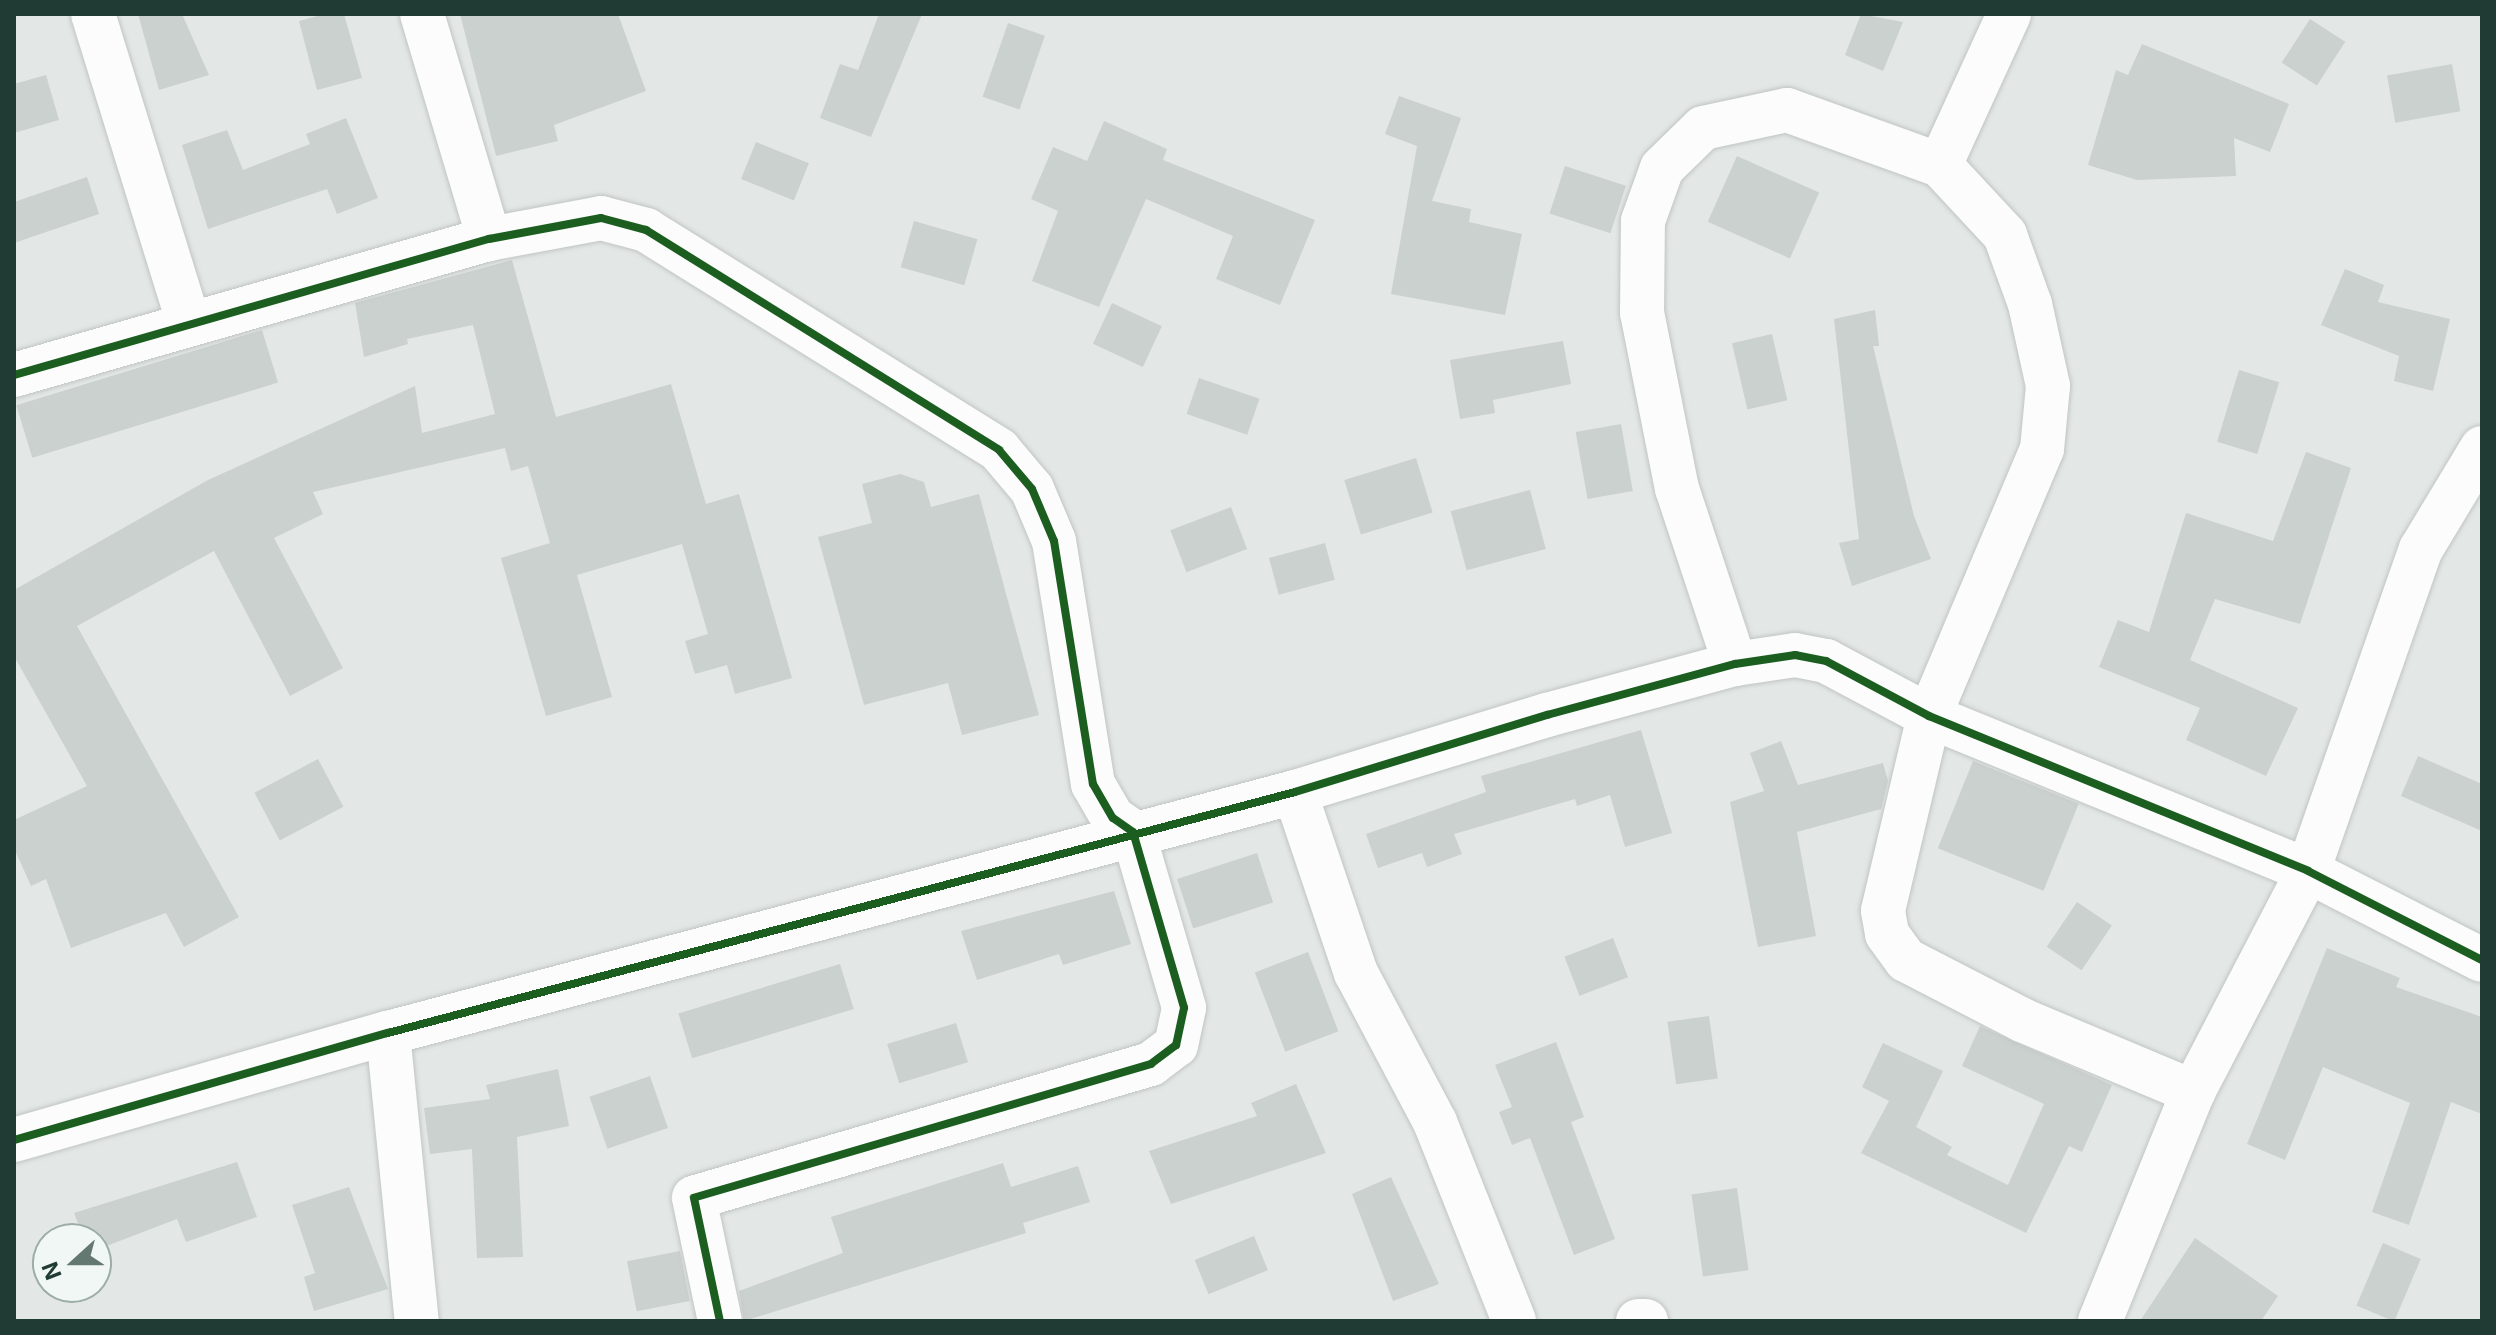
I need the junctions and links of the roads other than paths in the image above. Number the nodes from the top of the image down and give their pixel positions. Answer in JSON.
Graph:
{"nodes":[{"id":1,"x":93,"y":14,"type":"edge"},
{"id":2,"x":422,"y":14,"type":"edge"},
{"id":3,"x":2009,"y":14,"type":"edge"},
{"id":4,"x":1940,"y":165,"type":"junction"},
{"id":5,"x":489,"y":239,"type":"junction"},
{"id":6,"x":189,"y":324,"type":"junction"},
{"id":7,"x":14,"y":375,"type":"edge"},
{"id":8,"x":2482,"y":448,"type":"edge"},
{"id":9,"x":1735,"y":664,"type":"junction"},
{"id":10,"x":1929,"y":716,"type":"junction"},
{"id":11,"x":1295,"y":792,"type":"junction"},
{"id":12,"x":1133,"y":832,"type":"junction"},
{"id":13,"x":2308,"y":871,"type":"junction"},
{"id":14,"x":2482,"y":960,"type":"edge"},
{"id":15,"x":388,"y":1033,"type":"junction"},
{"id":16,"x":2193,"y":1092,"type":"junction"},
{"id":17,"x":14,"y":1140,"type":"edge"},
{"id":18,"x":417,"y":1321,"type":"edge"},
{"id":19,"x":720,"y":1321,"type":"edge"},
{"id":20,"x":1514,"y":1321,"type":"edge"},
{"id":21,"x":1638,"y":1321,"type":"edge"},
{"id":22,"x":1646,"y":1321,"type":"edge"},
{"id":23,"x":2100,"y":1321,"type":"edge"}],
"edges":[{"from":1,"to":6,"type":"street"},
{"from":2,"to":5,"type":"street"},
{"from":3,"to":4,"type":"street"},
{"from":4,"to":9,"type":"street"},
{"from":4,"to":10,"type":"street"},
{"from":5,"to":6,"type":"street"},
{"from":5,"to":12,"type":"street"},
{"from":6,"to":7,"type":"street"},
{"from":8,"to":13,"type":"street"},
{"from":9,"to":10,"type":"street"},
{"from":9,"to":11,"type":"street"},
{"from":10,"to":13,"type":"street"},
{"from":10,"to":16,"type":"street"},
{"from":11,"to":12,"type":"street"},
{"from":11,"to":20,"type":"street"},
{"from":12,"to":15,"type":"street"},
{"from":12,"to":19,"type":"street"},
{"from":13,"to":14,"type":"street"},
{"from":13,"to":16,"type":"street"},
{"from":15,"to":17,"type":"street"},
{"from":15,"to":18,"type":"street"},
{"from":16,"to":23,"type":"street"},
{"from":21,"to":22,"type":"street"}]}
